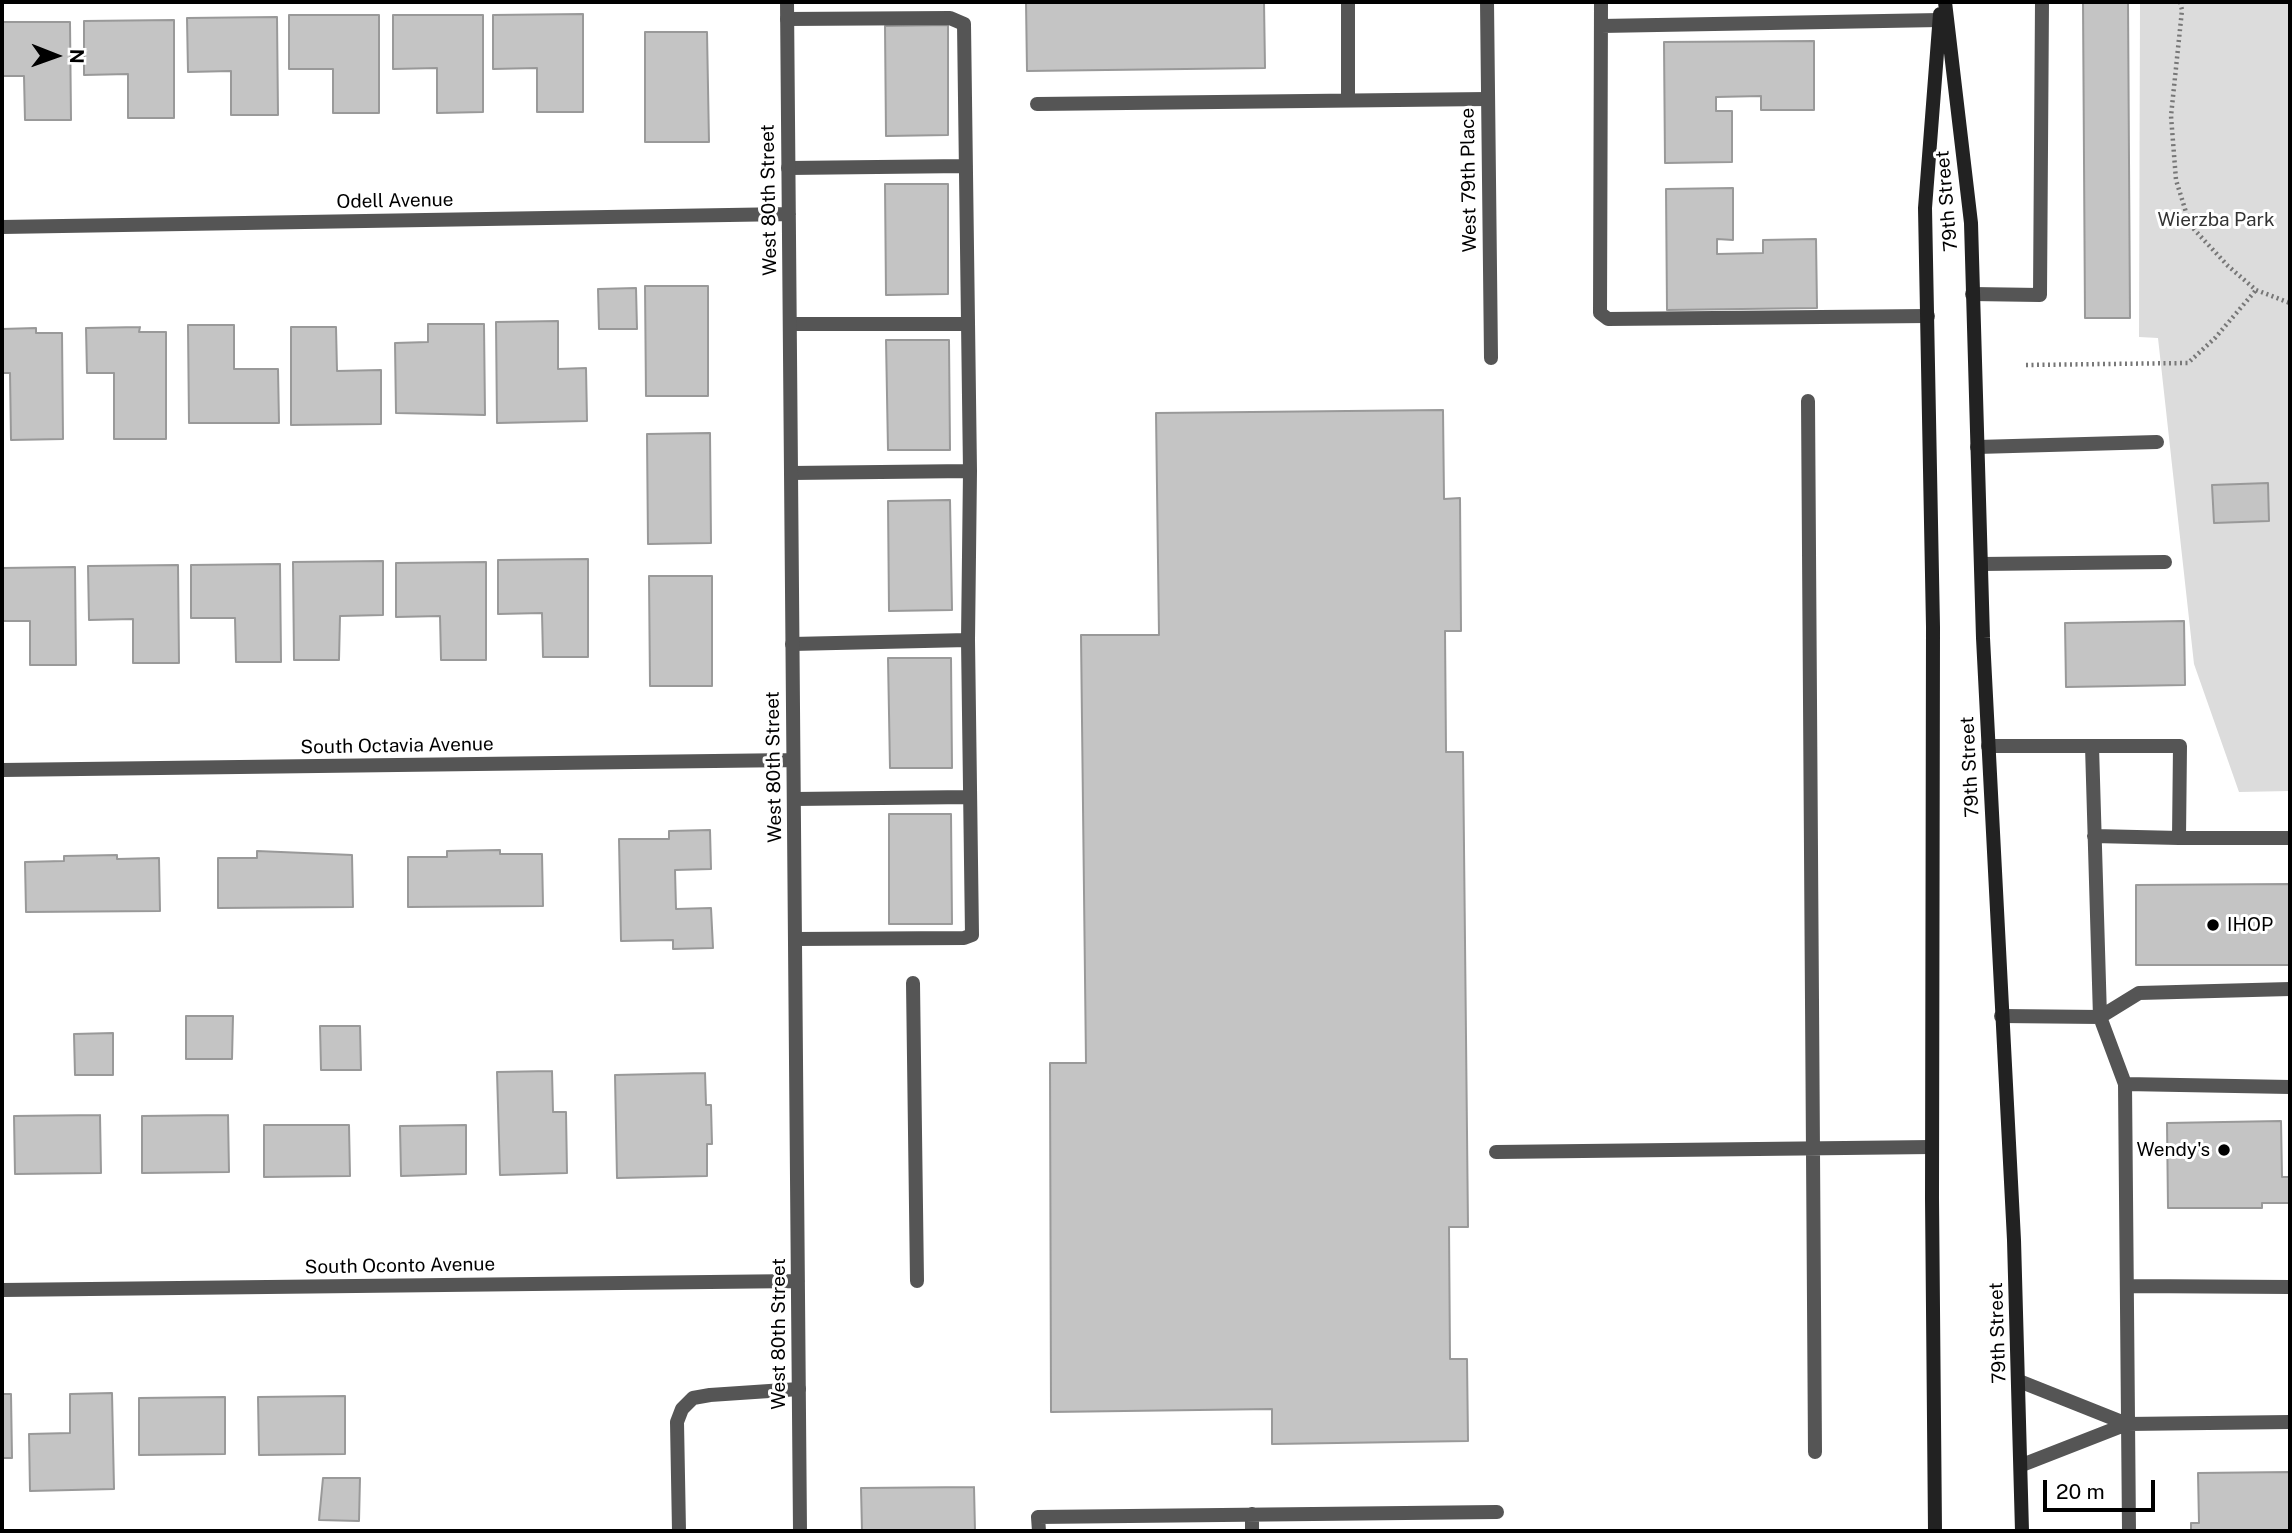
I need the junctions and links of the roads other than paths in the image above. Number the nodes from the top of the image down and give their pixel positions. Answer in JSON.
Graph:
{"nodes":[{"id":1,"x":787,"y":2,"type":"edge"},
{"id":2,"x":1348,"y":2,"type":"edge"},
{"id":3,"x":1486,"y":2,"type":"edge"},
{"id":4,"x":1601,"y":2,"type":"edge"},
{"id":5,"x":1943,"y":2,"type":"edge"},
{"id":6,"x":2042,"y":2,"type":"edge"},
{"id":7,"x":787,"y":19,"type":"junction"},
{"id":8,"x":1940,"y":20,"type":"junction"},
{"id":9,"x":1601,"y":26,"type":"junction"},
{"id":10,"x":1488,"y":99,"type":"junction"},
{"id":11,"x":1348,"y":100,"type":"junction"},
{"id":12,"x":1037,"y":104,"type":"dead end"},
{"id":13,"x":966,"y":166,"type":"junction"},
{"id":14,"x":788,"y":168,"type":"junction"},
{"id":15,"x":789,"y":214,"type":"junction"},
{"id":16,"x":2,"y":227,"type":"edge"},
{"id":17,"x":1972,"y":294,"type":"junction"},
{"id":18,"x":1928,"y":316,"type":"junction"},
{"id":19,"x":790,"y":324,"type":"junction"},
{"id":20,"x":968,"y":324,"type":"junction"},
{"id":21,"x":1491,"y":358,"type":"dead end"},
{"id":22,"x":1808,"y":401,"type":"dead end"},
{"id":23,"x":2157,"y":442,"type":"dead end"},
{"id":24,"x":1977,"y":447,"type":"junction"},
{"id":25,"x":970,"y":471,"type":"junction"},
{"id":26,"x":791,"y":473,"type":"junction"},
{"id":27,"x":2165,"y":562,"type":"dead end"},
{"id":28,"x":1981,"y":564,"type":"junction"},
{"id":29,"x":968,"y":640,"type":"junction"},
{"id":30,"x":792,"y":643,"type":"junction"},
{"id":31,"x":1988,"y":746,"type":"junction"},
{"id":32,"x":2091,"y":746,"type":"junction"},
{"id":33,"x":793,"y":760,"type":"junction"},
{"id":34,"x":2,"y":770,"type":"edge"},
{"id":35,"x":970,"y":797,"type":"junction"},
{"id":36,"x":794,"y":800,"type":"junction"},
{"id":37,"x":2094,"y":836,"type":"junction"},
{"id":38,"x":2179,"y":838,"type":"junction"},
{"id":39,"x":2290,"y":838,"type":"edge"},
{"id":40,"x":795,"y":940,"type":"junction"},
{"id":41,"x":913,"y":983,"type":"dead end"},
{"id":42,"x":2290,"y":989,"type":"edge"},
{"id":43,"x":2001,"y":1016,"type":"junction"},
{"id":44,"x":2100,"y":1017,"type":"junction"},
{"id":45,"x":2125,"y":1084,"type":"junction"},
{"id":46,"x":2290,"y":1087,"type":"edge"},
{"id":47,"x":1932,"y":1147,"type":"junction"},
{"id":48,"x":1812,"y":1148,"type":"junction"},
{"id":49,"x":1496,"y":1152,"type":"dead end"},
{"id":50,"x":798,"y":1281,"type":"junction"},
{"id":51,"x":917,"y":1281,"type":"dead end"},
{"id":52,"x":2129,"y":1286,"type":"junction"},
{"id":53,"x":2290,"y":1287,"type":"edge"},
{"id":54,"x":2,"y":1290,"type":"edge"},
{"id":55,"x":2019,"y":1381,"type":"junction"},
{"id":56,"x":799,"y":1390,"type":"junction"},
{"id":57,"x":2290,"y":1422,"type":"edge"},
{"id":58,"x":2127,"y":1424,"type":"junction"},
{"id":59,"x":1815,"y":1452,"type":"dead end"},
{"id":60,"x":2022,"y":1465,"type":"junction"},
{"id":61,"x":1497,"y":1512,"type":"dead end"},
{"id":62,"x":1252,"y":1514,"type":"junction"},
{"id":63,"x":679,"y":1531,"type":"edge"},
{"id":64,"x":800,"y":1531,"type":"edge"},
{"id":65,"x":1038,"y":1531,"type":"edge"},
{"id":66,"x":1252,"y":1531,"type":"edge"},
{"id":67,"x":1935,"y":1531,"type":"edge"},
{"id":68,"x":2022,"y":1531,"type":"edge"},
{"id":69,"x":2129,"y":1531,"type":"edge"}],
"edges":[{"from":1,"to":7,"type":"street","name":"West 80th Street"},
{"from":2,"to":11,"type":"street"},
{"from":3,"to":10,"type":"street","name":"West 79th Place"},
{"from":4,"to":9,"type":"street"},
{"from":5,"to":8,"type":"main road","name":"79th Street"},
{"from":5,"to":17,"type":"main road","name":"79th Street"},
{"from":6,"to":17,"type":"street"},
{"from":7,"to":13,"type":"street"},
{"from":7,"to":14,"type":"street","name":"West 80th Street"},
{"from":8,"to":9,"type":"street"},
{"from":8,"to":18,"type":"main road","name":"79th Street"},
{"from":9,"to":18,"type":"street"},
{"from":10,"to":11,"type":"street"},
{"from":10,"to":21,"type":"street","name":"West 79th Place"},
{"from":11,"to":12,"type":"street"},
{"from":13,"to":14,"type":"street"},
{"from":13,"to":20,"type":"street"},
{"from":14,"to":15,"type":"street","name":"West 80th Street"},
{"from":15,"to":16,"type":"street","name":"Odell Avenue"},
{"from":15,"to":19,"type":"street","name":"West 80th Street"},
{"from":17,"to":24,"type":"main road","name":"79th Street"},
{"from":18,"to":47,"type":"main road","name":"79th Street"},
{"from":19,"to":20,"type":"street"},
{"from":19,"to":26,"type":"street","name":"West 80th Street"},
{"from":20,"to":25,"type":"street"},
{"from":22,"to":48,"type":"street"},
{"from":23,"to":24,"type":"street"},
{"from":24,"to":28,"type":"main road","name":"79th Street"},
{"from":25,"to":26,"type":"street"},
{"from":25,"to":29,"type":"street"},
{"from":26,"to":30,"type":"street","name":"West 80th Street"},
{"from":27,"to":28,"type":"street"},
{"from":28,"to":31,"type":"main road","name":"79th Street"},
{"from":29,"to":30,"type":"street"},
{"from":29,"to":35,"type":"street"},
{"from":30,"to":33,"type":"street","name":"West 80th Street"},
{"from":31,"to":32,"type":"street"},
{"from":31,"to":43,"type":"main road","name":"79th Street"},
{"from":32,"to":37,"type":"street"},
{"from":32,"to":38,"type":"street"},
{"from":33,"to":34,"type":"street","name":"South Octavia Avenue"},
{"from":33,"to":36,"type":"street","name":"West 80th Street"},
{"from":35,"to":36,"type":"street"},
{"from":35,"to":40,"type":"street"},
{"from":36,"to":40,"type":"street","name":"West 80th Street"},
{"from":37,"to":38,"type":"street"},
{"from":37,"to":44,"type":"street"},
{"from":38,"to":39,"type":"street"},
{"from":40,"to":50,"type":"street","name":"West 80th Street"},
{"from":41,"to":51,"type":"street"},
{"from":42,"to":44,"type":"street"},
{"from":43,"to":44,"type":"street"},
{"from":43,"to":55,"type":"main road","name":"79th Street"},
{"from":44,"to":45,"type":"street"},
{"from":45,"to":46,"type":"street"},
{"from":45,"to":52,"type":"street"},
{"from":47,"to":48,"type":"street"},
{"from":47,"to":67,"type":"main road","name":"79th Street"},
{"from":48,"to":49,"type":"street"},
{"from":48,"to":59,"type":"street"},
{"from":50,"to":54,"type":"street","name":"South Oconto Avenue"},
{"from":50,"to":56,"type":"street","name":"West 80th Street"},
{"from":52,"to":53,"type":"street"},
{"from":52,"to":58,"type":"street"},
{"from":55,"to":58,"type":"street"},
{"from":55,"to":60,"type":"main road","name":"79th Street"},
{"from":56,"to":63,"type":"street"},
{"from":56,"to":64,"type":"street","name":"West 80th Street"},
{"from":57,"to":58,"type":"street"},
{"from":58,"to":60,"type":"street"},
{"from":58,"to":69,"type":"street"},
{"from":60,"to":68,"type":"main road","name":"79th Street"},
{"from":61,"to":62,"type":"street"},
{"from":62,"to":65,"type":"street"},
{"from":62,"to":66,"type":"street"}]}
